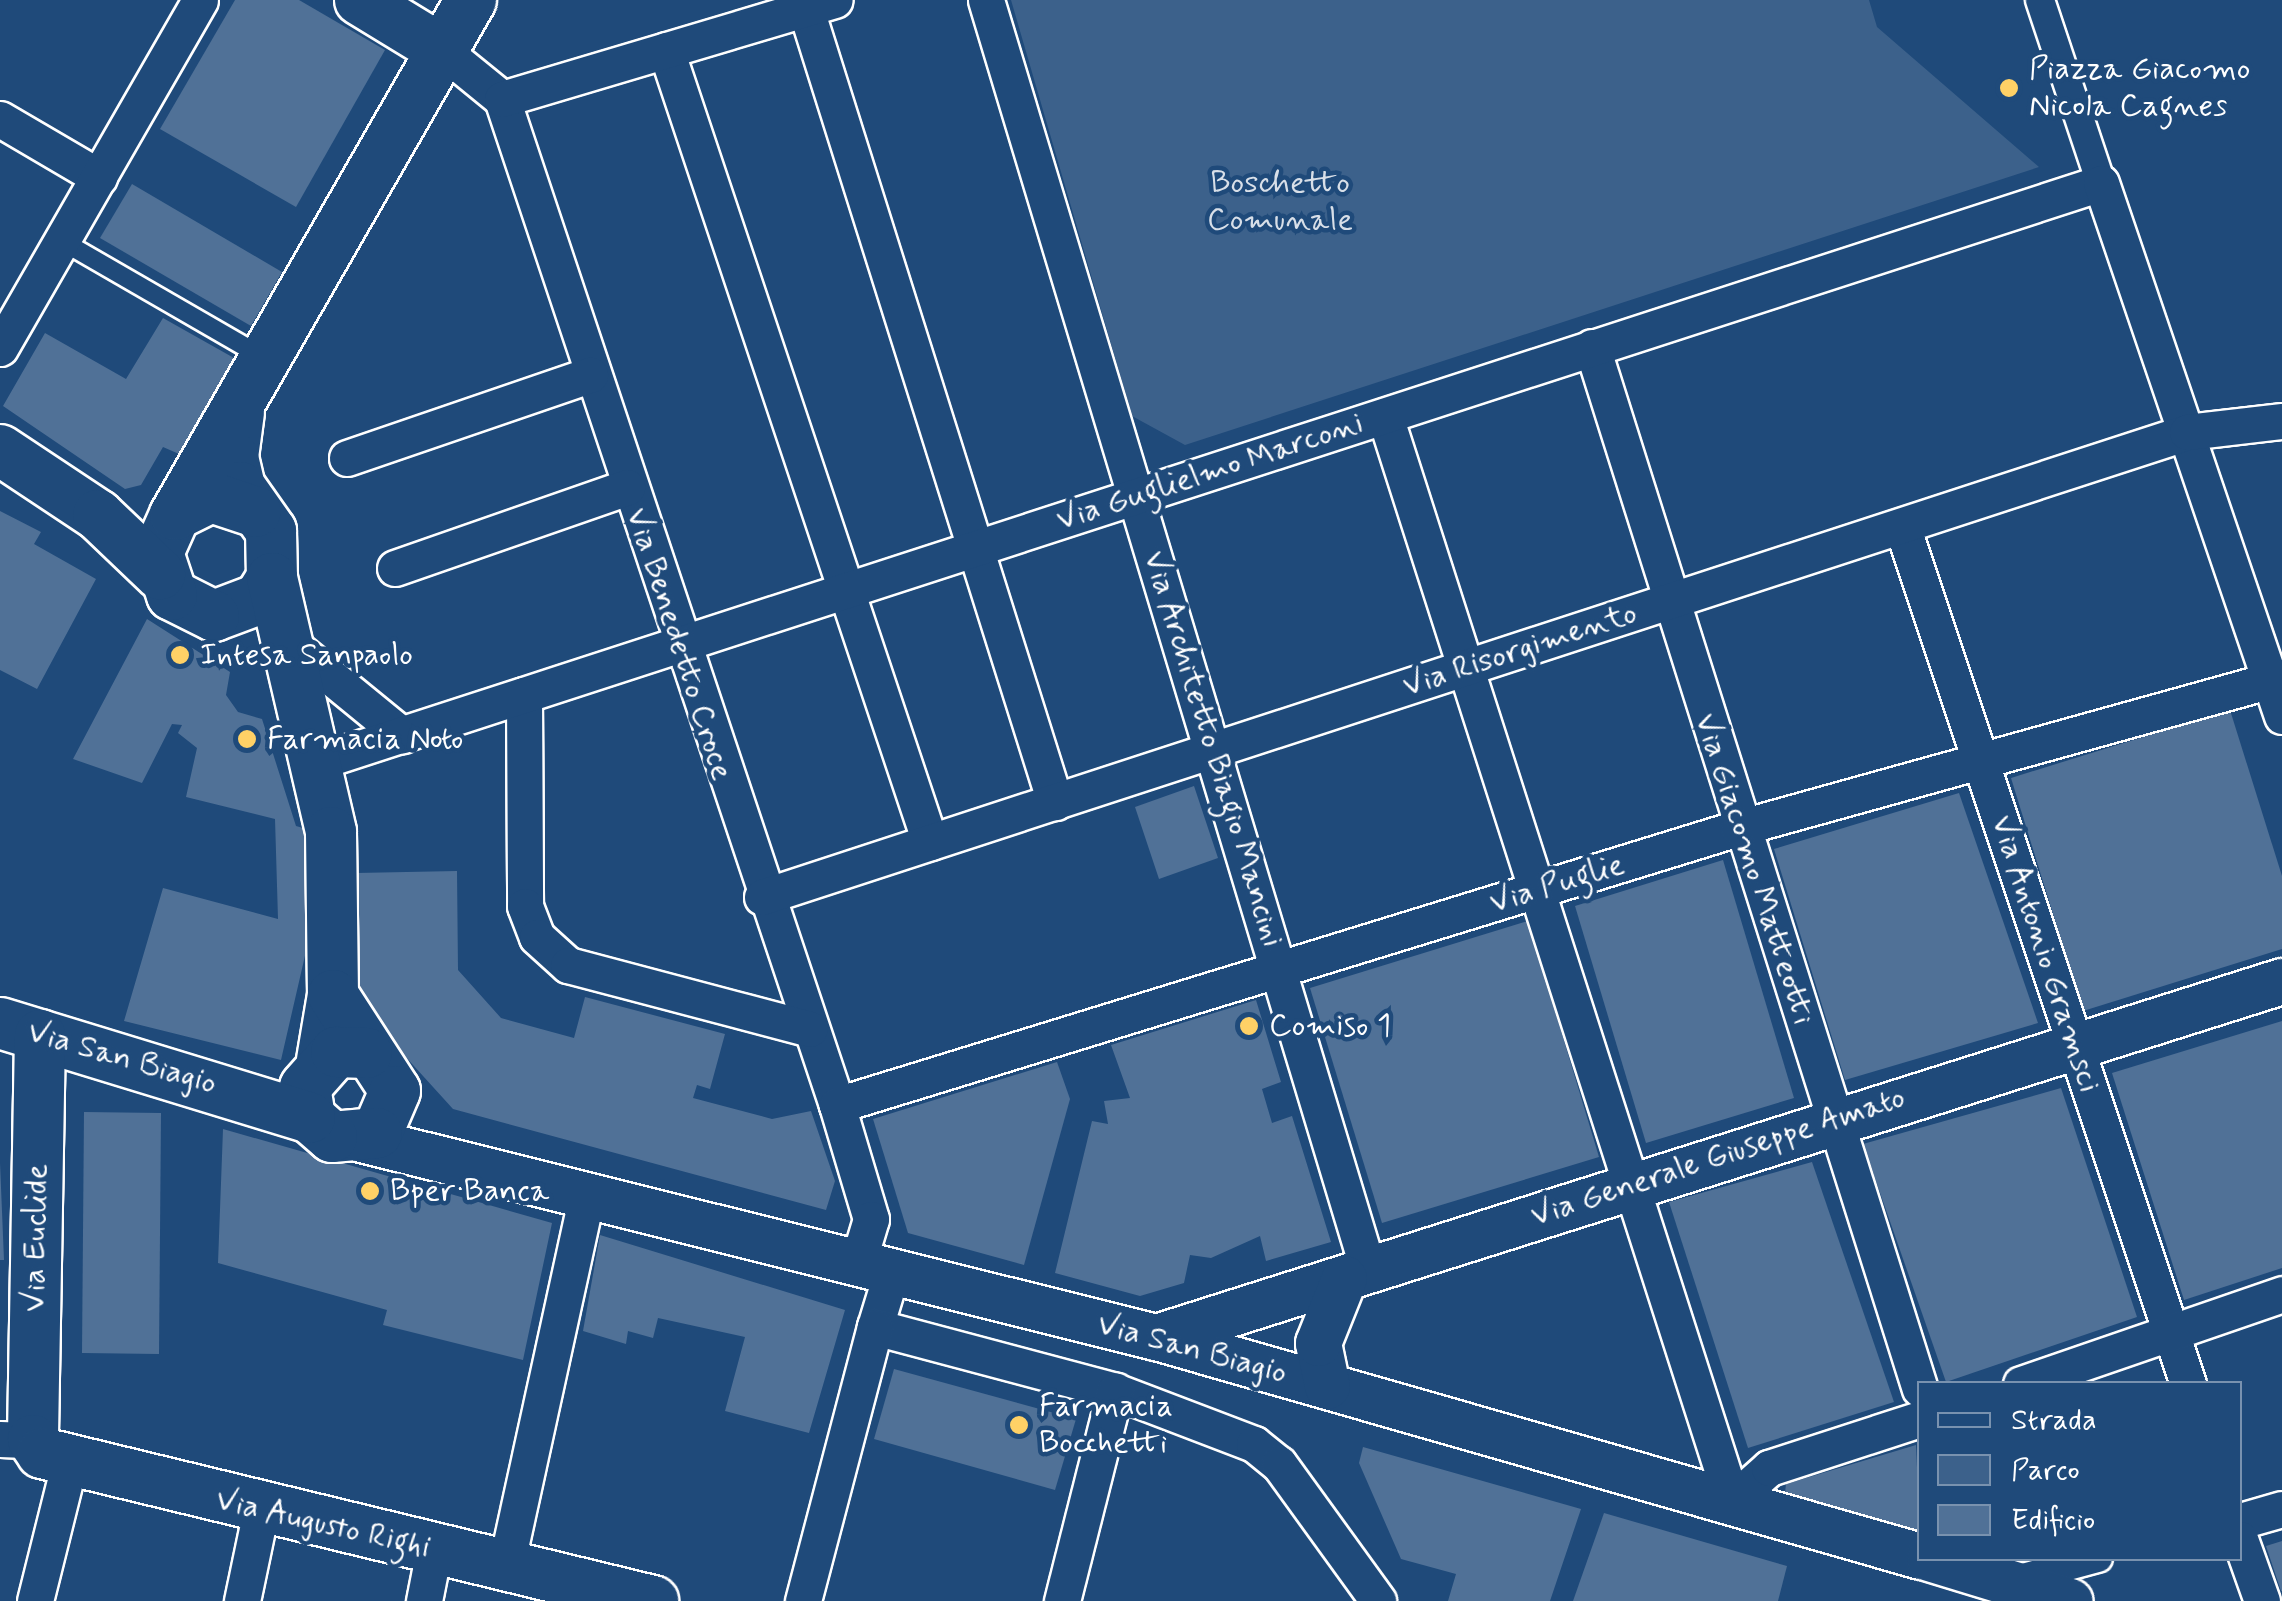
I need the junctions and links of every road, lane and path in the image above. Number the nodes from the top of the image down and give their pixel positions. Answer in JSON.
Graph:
{"nodes":[{"id":1,"x":200,"y":0,"type":"edge"},
{"id":2,"x":360,"y":0,"type":"edge"},
{"id":3,"x":470,"y":0,"type":"edge"},
{"id":4,"x":986,"y":0,"type":"edge"},
{"id":5,"x":2040,"y":0,"type":"edge"},
{"id":6,"x":814,"y":3,"type":"edge"},
{"id":7,"x":442,"y":50,"type":"junction"},
{"id":8,"x":666,"y":50,"type":"junction"},
{"id":9,"x":502,"y":99,"type":"junction"},
{"id":10,"x":0,"y":119,"type":"edge"},
{"id":11,"x":99,"y":177,"type":"junction"},
{"id":12,"x":2101,"y":183,"type":"junction"},
{"id":13,"x":62,"y":241,"type":"junction"},
{"id":14,"x":1592,"y":347,"type":"junction"},
{"id":15,"x":0,"y":348,"type":"edge"},
{"id":16,"x":267,"y":359,"type":"junction"},
{"id":17,"x":590,"y":376,"type":"junction"},
{"id":18,"x":240,"y":407,"type":"junction"},
{"id":19,"x":1385,"y":416,"type":"junction"},
{"id":20,"x":2282,"y":420,"type":"edge"},
{"id":21,"x":2187,"y":432,"type":"junction"},
{"id":22,"x":0,"y":450,"type":"edge"},
{"id":23,"x":347,"y":458,"type":"dead end"},
{"id":24,"x":627,"y":487,"type":"junction"},
{"id":25,"x":1136,"y":496,"type":"junction"},
{"id":26,"x":256,"y":512,"type":"junction"},
{"id":27,"x":175,"y":514,"type":"junction"},
{"id":28,"x":1902,"y":526,"type":"junction"},
{"id":29,"x":976,"y":549,"type":"junction"},
{"id":30,"x":395,"y":568,"type":"dead end"},
{"id":31,"x":160,"y":574,"type":"junction"},
{"id":32,"x":272,"y":578,"type":"junction"},
{"id":33,"x":846,"y":591,"type":"junction"},
{"id":34,"x":1672,"y":600,"type":"junction"},
{"id":35,"x":214,"y":616,"type":"junction"},
{"id":36,"x":679,"y":645,"type":"junction"},
{"id":37,"x":287,"y":652,"type":"junction"},
{"id":38,"x":1467,"y":667,"type":"junction"},
{"id":39,"x":2276,"y":679,"type":"edge"},
{"id":40,"x":524,"y":695,"type":"junction"},
{"id":41,"x":2282,"y":716,"type":"edge"},
{"id":42,"x":402,"y":735,"type":"junction"},
{"id":43,"x":1212,"y":750,"type":"junction"},
{"id":44,"x":1980,"y":758,"type":"junction"},
{"id":45,"x":320,"y":761,"type":"junction"},
{"id":46,"x":1055,"y":802,"type":"junction"},
{"id":47,"x":1738,"y":828,"type":"junction"},
{"id":48,"x":930,"y":842,"type":"junction"},
{"id":49,"x":1542,"y":889,"type":"junction"},
{"id":50,"x":762,"y":897,"type":"junction"},
{"id":51,"x":1280,"y":968,"type":"junction"},
{"id":52,"x":2282,"y":982,"type":"edge"},
{"id":53,"x":20,"y":1029,"type":"edge"},
{"id":54,"x":810,"y":1029,"type":"junction"},
{"id":55,"x":2075,"y":1044,"type":"junction"},
{"id":56,"x":341,"y":1079,"type":"junction"},
{"id":57,"x":837,"y":1105,"type":"junction"},
{"id":58,"x":1835,"y":1119,"type":"junction"},
{"id":59,"x":362,"y":1139,"type":"joint"},
{"id":60,"x":460,"y":1158,"type":"junction"},
{"id":61,"x":1636,"y":1182,"type":"junction"},
{"id":62,"x":587,"y":1193,"type":"junction"},
{"id":63,"x":875,"y":1267,"type":"junction"},
{"id":64,"x":1356,"y":1274,"type":"junction"},
{"id":65,"x":2282,"y":1294,"type":"edge"},
{"id":66,"x":875,"y":1326,"type":"junction"},
{"id":67,"x":2170,"y":1330,"type":"junction"},
{"id":68,"x":1156,"y":1337,"type":"junction"},
{"id":69,"x":1917,"y":1381,"type":"edge"},
{"id":70,"x":2029,"y":1381,"type":"edge"},
{"id":71,"x":2187,"y":1381,"type":"edge"},
{"id":72,"x":1327,"y":1386,"type":"junction"},
{"id":73,"x":1116,"y":1391,"type":"junction"},
{"id":74,"x":1917,"y":1420,"type":"edge"},
{"id":75,"x":34,"y":1448,"type":"edge"},
{"id":76,"x":1732,"y":1501,"type":"junction"},
{"id":77,"x":2282,"y":1509,"type":"edge"},
{"id":78,"x":261,"y":1510,"type":"junction"},
{"id":79,"x":2242,"y":1520,"type":"edge"},
{"id":80,"x":2242,"y":1545,"type":"edge"},
{"id":81,"x":434,"y":1550,"type":"junction"},
{"id":82,"x":1917,"y":1555,"type":"edge"},
{"id":83,"x":1942,"y":1561,"type":"edge"},
{"id":84,"x":2072,"y":1561,"type":"edge"},
{"id":85,"x":506,"y":1566,"type":"junction"},
{"id":86,"x":1986,"y":1571,"type":"edge"},
{"id":87,"x":35,"y":1601,"type":"edge"},
{"id":88,"x":242,"y":1601,"type":"edge"},
{"id":89,"x":424,"y":1601,"type":"edge"},
{"id":90,"x":653,"y":1601,"type":"edge"},
{"id":91,"x":803,"y":1601,"type":"edge"},
{"id":92,"x":1062,"y":1601,"type":"edge"},
{"id":93,"x":1378,"y":1601,"type":"edge"},
{"id":94,"x":2070,"y":1601,"type":"edge"},
{"id":95,"x":2262,"y":1601,"type":"edge"}],
"edges":[{"from":1,"to":11,"type":"street"},
{"from":2,"to":7,"type":"main road"},
{"from":3,"to":7,"type":"main road"},
{"from":4,"to":25,"type":"street","name":"Via Architetto Biagio Mancini"},
{"from":5,"to":12,"type":"street"},
{"from":6,"to":8,"type":"street"},
{"from":6,"to":29,"type":"street"},
{"from":7,"to":9,"type":"street"},
{"from":7,"to":16,"type":"main road"},
{"from":8,"to":9,"type":"street"},
{"from":8,"to":33,"type":"street"},
{"from":9,"to":17,"type":"street","name":"Via Benedetto Croce"},
{"from":10,"to":11,"type":"street"},
{"from":11,"to":13,"type":"street"},
{"from":12,"to":14,"type":"street","name":"Via Guglielmo Marconi"},
{"from":12,"to":21,"type":"street"},
{"from":13,"to":15,"type":"street"},
{"from":13,"to":16,"type":"lane"},
{"from":14,"to":19,"type":"street","name":"Via Guglielmo Marconi"},
{"from":14,"to":34,"type":"street","name":"Via Giacomo Matteotti"},
{"from":16,"to":18,"type":"main road"},
{"from":17,"to":23,"type":"street"},
{"from":17,"to":24,"type":"street","name":"Via Benedetto Croce"},
{"from":18,"to":26,"type":"main road"},
{"from":18,"to":27,"type":"main road"},
{"from":19,"to":25,"type":"street","name":"Via Guglielmo Marconi"},
{"from":19,"to":38,"type":"street"},
{"from":20,"to":21,"type":"street","name":"Via Risorgimento"},
{"from":21,"to":28,"type":"street","name":"Via Risorgimento"},
{"from":21,"to":39,"type":"street"},
{"from":22,"to":31,"type":"main road"},
{"from":24,"to":30,"type":"street"},
{"from":24,"to":36,"type":"street","name":"Via Benedetto Croce"},
{"from":25,"to":29,"type":"street","name":"Via Guglielmo Marconi"},
{"from":25,"to":43,"type":"street","name":"Via Architetto Biagio Mancini"},
{"from":26,"to":27,"type":"main road"},
{"from":26,"to":32,"type":"main road"},
{"from":27,"to":31,"type":"main road"},
{"from":28,"to":34,"type":"street","name":"Via Risorgimento"},
{"from":28,"to":44,"type":"street","name":"Via Antonio Gramsci"},
{"from":29,"to":33,"type":"street","name":"Via Guglielmo Marconi"},
{"from":29,"to":46,"type":"street"},
{"from":31,"to":35,"type":"main road"},
{"from":32,"to":35,"type":"main road"},
{"from":32,"to":37,"type":"main road"},
{"from":33,"to":36,"type":"street","name":"Via Guglielmo Marconi"},
{"from":33,"to":48,"type":"street"},
{"from":34,"to":38,"type":"street","name":"Via Risorgimento"},
{"from":34,"to":47,"type":"street","name":"Via Giacomo Matteotti"},
{"from":35,"to":37,"type":"main road"},
{"from":36,"to":40,"type":"street","name":"Via Guglielmo Marconi"},
{"from":36,"to":50,"type":"street","name":"Via Benedetto Croce"},
{"from":37,"to":42,"type":"street"},
{"from":37,"to":45,"type":"main road"},
{"from":38,"to":43,"type":"street","name":"Via Risorgimento"},
{"from":38,"to":49,"type":"street"},
{"from":39,"to":41,"type":"street"},
{"from":39,"to":44,"type":"street","name":"Via Puglie"},
{"from":40,"to":42,"type":"street","name":"Via Guglielmo Marconi"},
{"from":40,"to":54,"type":"street"},
{"from":42,"to":45,"type":"street","name":"Via Guglielmo Marconi"},
{"from":43,"to":46,"type":"street","name":"Via Risorgimento"},
{"from":43,"to":51,"type":"street","name":"Via Architetto Biagio Mancini"},
{"from":44,"to":47,"type":"street","name":"Via Puglie"},
{"from":44,"to":55,"type":"street","name":"Via Antonio Gramsci"},
{"from":45,"to":56,"type":"main road"},
{"from":46,"to":48,"type":"street","name":"Via Risorgimento"},
{"from":47,"to":49,"type":"street","name":"Via Puglie"},
{"from":47,"to":58,"type":"street","name":"Via Giacomo Matteotti"},
{"from":48,"to":50,"type":"street","name":"Via Risorgimento"},
{"from":49,"to":51,"type":"street","name":"Via Puglie"},
{"from":49,"to":61,"type":"street"},
{"from":50,"to":54,"type":"street","name":"Via Benedetto Croce"},
{"from":51,"to":57,"type":"street","name":"Via Puglie"},
{"from":51,"to":64,"type":"street","name":"Via Architetto Biagio Mancini"},
{"from":52,"to":55,"type":"street","name":"Via Generale Giuseppe Amato"},
{"from":53,"to":56,"type":"main road","name":"Via San Biagio"},
{"from":53,"to":75,"type":"main road","name":"Via Euclide"},
{"from":54,"to":57,"type":"street","name":"Via Benedetto Croce"},
{"from":55,"to":58,"type":"street","name":"Via Generale Giuseppe Amato"},
{"from":55,"to":67,"type":"street","name":"Via Antonio Gramsci"},
{"from":56,"to":59,"type":"main road","name":"Via San Biagio"},
{"from":56,"to":60,"type":"street"},
{"from":57,"to":63,"type":"street","name":"Via Benedetto Croce"},
{"from":58,"to":61,"type":"street","name":"Via Generale Giuseppe Amato"},
{"from":58,"to":69,"type":"street","name":"Via Giacomo Matteotti"},
{"from":59,"to":60,"type":"street","name":"Via San Biagio"},
{"from":60,"to":62,"type":"street","name":"Via San Biagio"},
{"from":61,"to":64,"type":"street","name":"Via Generale Giuseppe Amato"},
{"from":61,"to":76,"type":"street"},
{"from":62,"to":63,"type":"street","name":"Via San Biagio"},
{"from":62,"to":85,"type":"street"},
{"from":63,"to":66,"type":"street","name":"Via Benedetto Croce"},
{"from":63,"to":68,"type":"street","name":"Via San Biagio"},
{"from":64,"to":68,"type":"street","name":"Via Generale Giuseppe Amato"},
{"from":64,"to":72,"type":"street"},
{"from":65,"to":67,"type":"street"},
{"from":66,"to":73,"type":"street"},
{"from":66,"to":91,"type":"street","name":"Via Benedetto Croce"},
{"from":67,"to":70,"type":"street"},
{"from":67,"to":71,"type":"street","name":"Via Antonio Gramsci"},
{"from":68,"to":72,"type":"street","name":"Via San Biagio"},
{"from":72,"to":76,"type":"street","name":"Via San Biagio"},
{"from":73,"to":92,"type":"street"},
{"from":73,"to":93,"type":"street"},
{"from":74,"to":76,"type":"street"},
{"from":75,"to":78,"type":"main road","name":"Via Augusto Righi"},
{"from":75,"to":87,"type":"street","name":"Via Euclide"},
{"from":76,"to":82,"type":"street","name":"Via San Biagio"},
{"from":77,"to":79,"type":"street"},
{"from":78,"to":81,"type":"main road","name":"Via Augusto Righi"},
{"from":78,"to":88,"type":"street"},
{"from":80,"to":95,"type":"street"},
{"from":81,"to":85,"type":"main road","name":"Via Augusto Righi"},
{"from":81,"to":89,"type":"street"},
{"from":83,"to":86,"type":"street"},
{"from":84,"to":86,"type":"street"},
{"from":85,"to":90,"type":"main road","name":"Via Augusto Righi"},
{"from":86,"to":94,"type":"street"}]}
